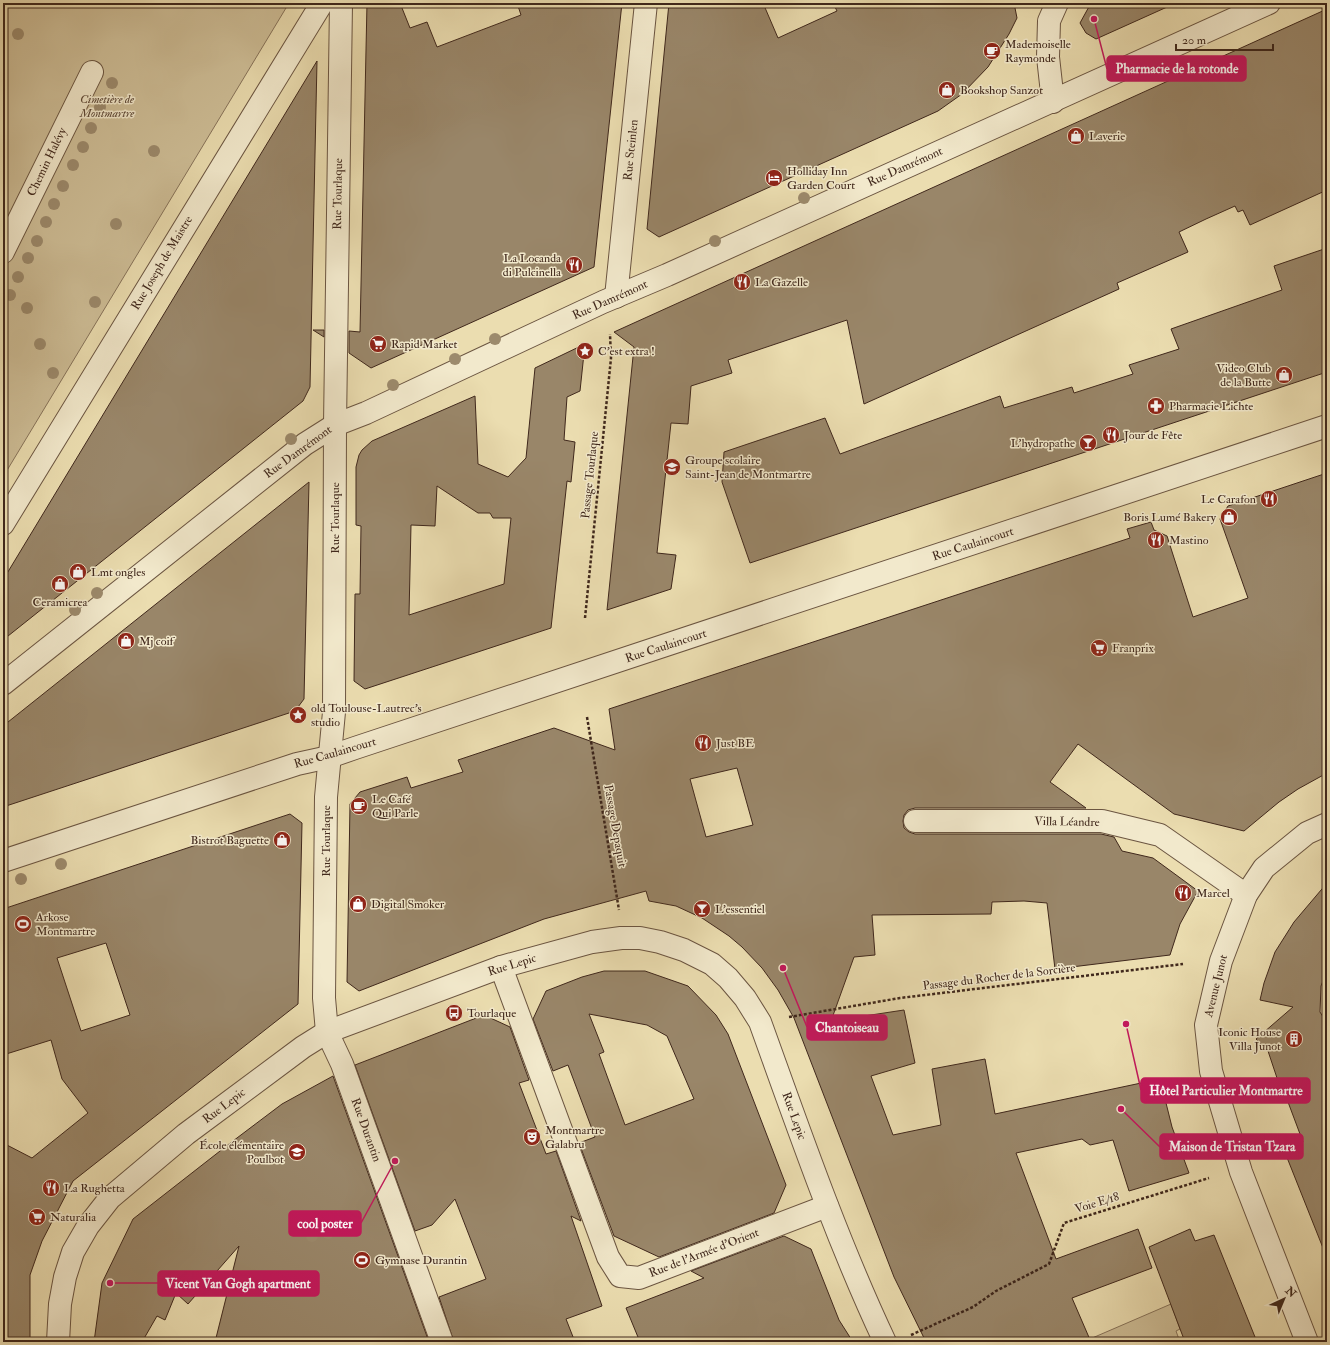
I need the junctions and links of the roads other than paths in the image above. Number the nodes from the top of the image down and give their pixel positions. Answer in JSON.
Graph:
{"nodes":[{"id":1,"x":322,"y":3,"type":"edge"},
{"id":2,"x":341,"y":3,"type":"edge"},
{"id":3,"x":646,"y":3,"type":"edge"},
{"id":4,"x":1057,"y":3,"type":"edge"},
{"id":5,"x":1269,"y":3,"type":"edge"},
{"id":6,"x":92,"y":72,"type":"dead end"},
{"id":7,"x":1053,"y":102,"type":"junction"},
{"id":8,"x":3,"y":252,"type":"edge"},
{"id":9,"x":616,"y":296,"type":"junction"},
{"id":10,"x":335,"y":425,"type":"junction"},
{"id":11,"x":1327,"y":426,"type":"edge"},
{"id":12,"x":3,"y":524,"type":"edge"},
{"id":13,"x":3,"y":684,"type":"edge"},
{"id":14,"x":329,"y":756,"type":"junction"},
{"id":15,"x":915,"y":821,"type":"dead end"},
{"id":16,"x":1327,"y":824,"type":"edge"},
{"id":17,"x":3,"y":861,"type":"edge"},
{"id":18,"x":1246,"y":895,"type":"junction"},
{"id":19,"x":501,"y":967,"type":"junction"},
{"id":20,"x":327,"y":1032,"type":"junction"},
{"id":21,"x":827,"y":1206,"type":"junction"},
{"id":22,"x":58,"y":1342,"type":"edge"},
{"id":23,"x":442,"y":1342,"type":"edge"},
{"id":24,"x":885,"y":1342,"type":"edge"},
{"id":25,"x":1307,"y":1342,"type":"edge"}],
"edges":[{"from":1,"to":12,"type":"street","name":"Rue Joseph de Maistre"},
{"from":2,"to":10,"type":"street","name":"Rue Tourlaque"},
{"from":3,"to":9,"type":"street","name":"Rue Steinlen"},
{"from":4,"to":7,"type":"street"},
{"from":5,"to":7,"type":"street","name":"Rue Damrémont"},
{"from":6,"to":8,"type":"street","name":"Chemin Halévy"},
{"from":7,"to":9,"type":"street","name":"Rue Damrémont"},
{"from":9,"to":10,"type":"street","name":"Rue Damrémont"},
{"from":10,"to":13,"type":"street","name":"Rue Damrémont"},
{"from":10,"to":14,"type":"street","name":"Rue Tourlaque"},
{"from":11,"to":14,"type":"street","name":"Rue Caulaincourt"},
{"from":14,"to":17,"type":"street","name":"Rue Caulaincourt"},
{"from":14,"to":20,"type":"street","name":"Rue Tourlaque"},
{"from":15,"to":18,"type":"street","name":"Villa Léandre"},
{"from":16,"to":18,"type":"street","name":"Avenue Junot"},
{"from":18,"to":25,"type":"street","name":"Avenue Junot"},
{"from":19,"to":20,"type":"street","name":"Rue Lepic"},
{"from":19,"to":21,"type":"street","name":"Rue Lepic"},
{"from":19,"to":21,"type":"street","name":"Rue de l'Armée d'Orient"},
{"from":20,"to":22,"type":"street","name":"Rue Lepic"},
{"from":20,"to":23,"type":"street","name":"Rue Durantin"},
{"from":21,"to":24,"type":"street","name":"Rue Lepic"}]}
